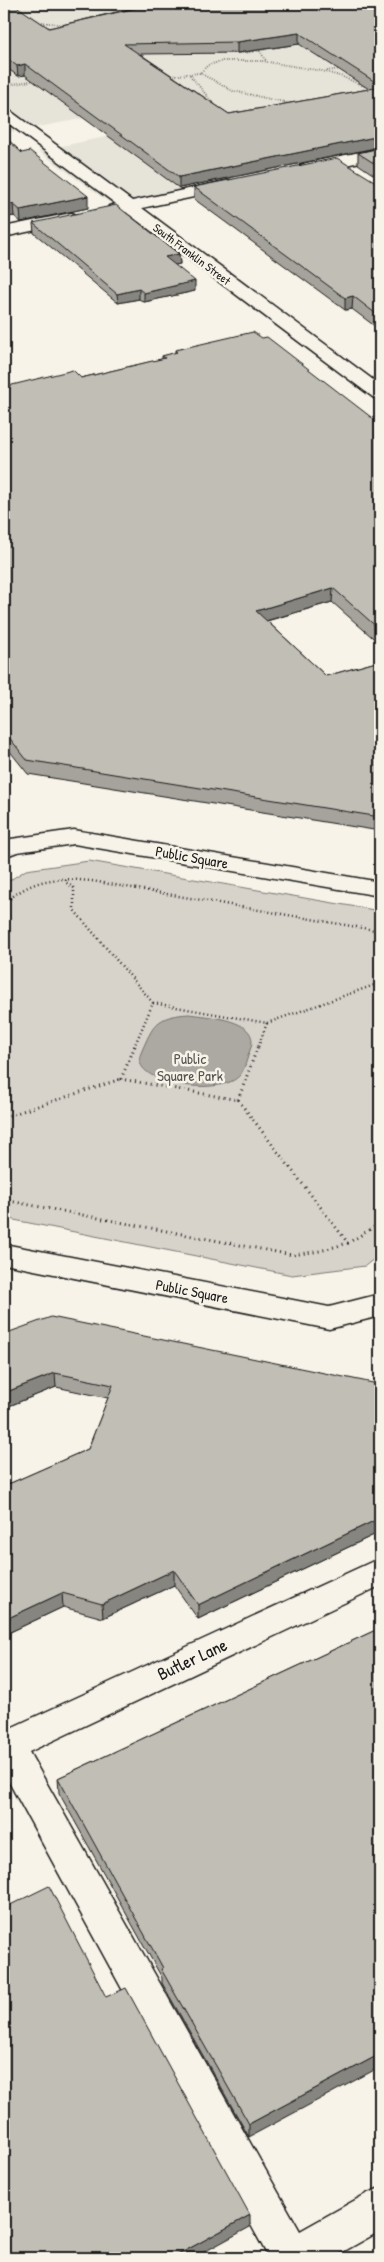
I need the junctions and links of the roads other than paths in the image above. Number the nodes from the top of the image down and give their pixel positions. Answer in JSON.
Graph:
{"nodes":[{"id":1,"x":4,"y":113,"type":"edge"},
{"id":2,"x":380,"y":153,"type":"edge"},
{"id":3,"x":339,"y":161,"type":"junction"},
{"id":4,"x":291,"y":172,"type":"edge"},
{"id":5,"x":358,"y":173,"type":"edge"},
{"id":6,"x":244,"y":182,"type":"edge"},
{"id":7,"x":128,"y":206,"type":"junction"},
{"id":8,"x":4,"y":232,"type":"edge"},
{"id":9,"x":380,"y":394,"type":"edge"},
{"id":10,"x":6,"y":845,"type":"edge"},
{"id":11,"x":380,"y":889,"type":"edge"},
{"id":12,"x":4,"y":1254,"type":"edge"},
{"id":13,"x":380,"y":1305,"type":"edge"},
{"id":14,"x":380,"y":1571,"type":"edge"},
{"id":15,"x":5,"y":1746,"type":"edge"},
{"id":16,"x":380,"y":2208,"type":"edge"}],
"edges":[{"from":1,"to":7,"type":"street","name":"South Franklin Street"},
{"from":2,"to":3,"type":"street"},
{"from":3,"to":4,"type":"street"},
{"from":3,"to":5,"type":"street"},
{"from":6,"to":7,"type":"street"},
{"from":7,"to":8,"type":"street"},
{"from":7,"to":9,"type":"street","name":"South Franklin Street"},
{"from":10,"to":11,"type":"street","name":"Public Square"},
{"from":12,"to":13,"type":"street","name":"Public Square"},
{"from":14,"to":15,"type":"street","name":"Butler Lane"},
{"from":15,"to":16,"type":"street"}]}
